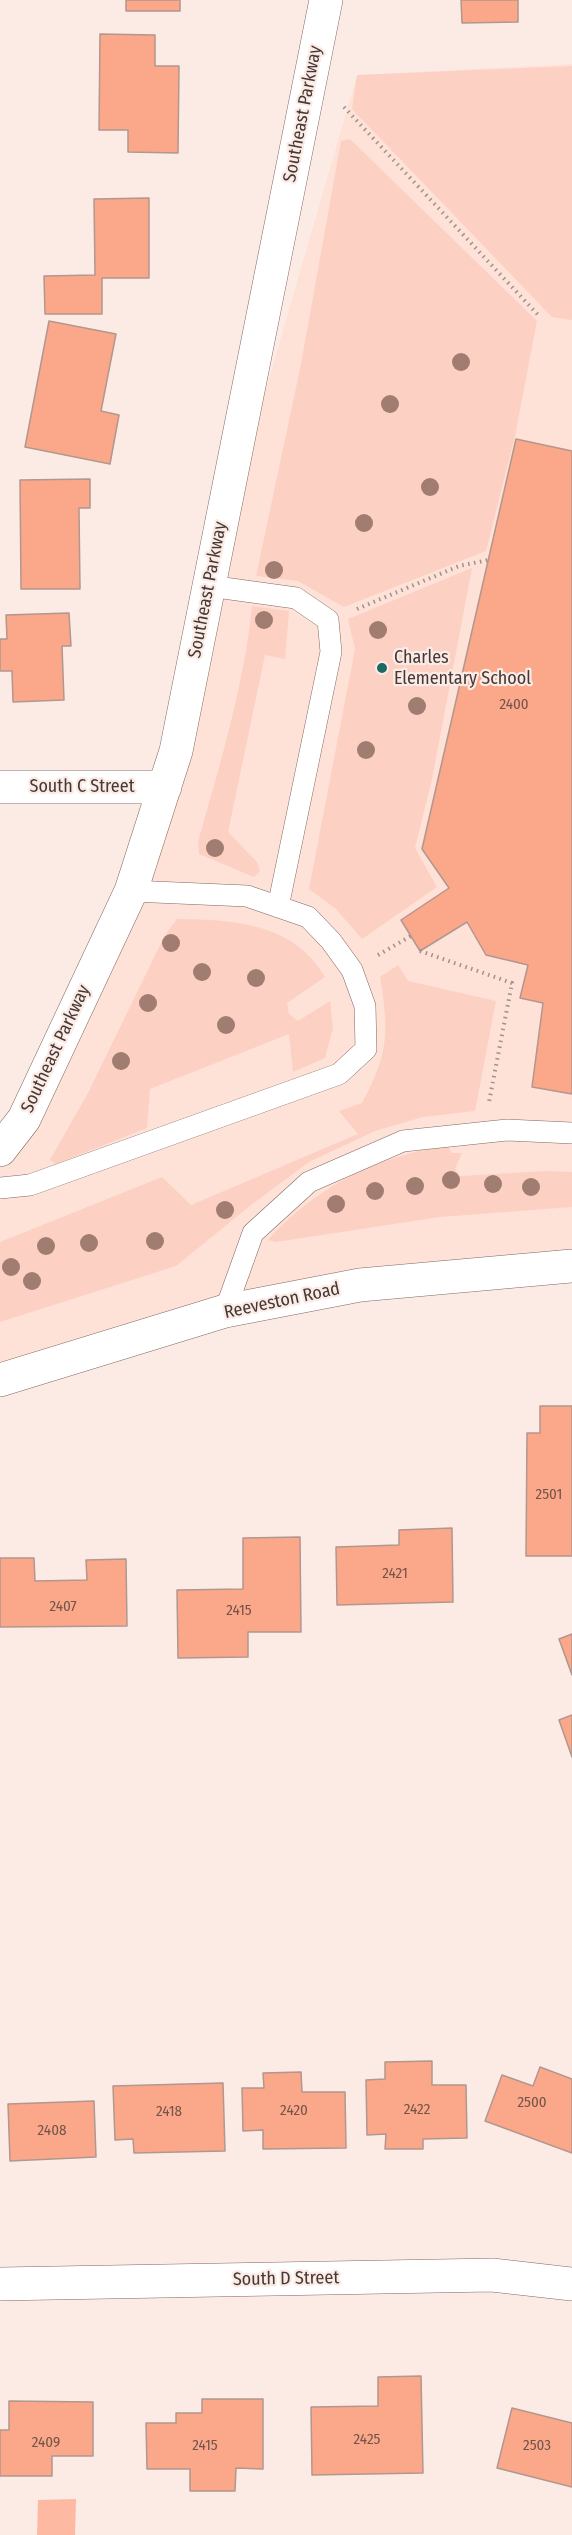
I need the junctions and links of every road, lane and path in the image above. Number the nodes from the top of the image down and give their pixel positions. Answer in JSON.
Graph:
{"nodes":[{"id":1,"x":326,"y":0,"type":"edge"},
{"id":2,"x":344,"y":106,"type":"dead end"},
{"id":3,"x":540,"y":317,"type":"dead end"},
{"id":4,"x":488,"y":560,"type":"dead end"},
{"id":5,"x":209,"y":586,"type":"junction"},
{"id":6,"x":328,"y":620,"type":"junction"},
{"id":7,"x":0,"y":787,"type":"edge"},
{"id":8,"x":165,"y":787,"type":"junction"},
{"id":9,"x":131,"y":891,"type":"junction"},
{"id":10,"x":278,"y":907,"type":"junction"},
{"id":11,"x":420,"y":951,"type":"dead end"},
{"id":12,"x":483,"y":1133,"type":"junction"},
{"id":13,"x":572,"y":1133,"type":"edge"},
{"id":14,"x":0,"y":1150,"type":"edge"},
{"id":15,"x":0,"y":1188,"type":"edge"},
{"id":16,"x":572,"y":1266,"type":"edge"},
{"id":17,"x":225,"y":1311,"type":"junction"},
{"id":18,"x":0,"y":1380,"type":"edge"},
{"id":19,"x":0,"y":2284,"type":"edge"},
{"id":20,"x":572,"y":2284,"type":"edge"}],
"edges":[{"from":1,"to":5,"type":"street","name":"Southeast Parkway"},
{"from":2,"to":3,"type":"path"},
{"from":4,"to":6,"type":"path"},
{"from":5,"to":6,"type":"lane"},
{"from":5,"to":8,"type":"street","name":"Southeast Parkway"},
{"from":6,"to":10,"type":"lane"},
{"from":7,"to":8,"type":"street","name":"South C Street"},
{"from":8,"to":9,"type":"street","name":"Southeast Parkway"},
{"from":9,"to":10,"type":"lane"},
{"from":9,"to":14,"type":"street","name":"Southeast Parkway"},
{"from":10,"to":15,"type":"lane"},
{"from":11,"to":12,"type":"path"},
{"from":12,"to":13,"type":"lane"},
{"from":12,"to":17,"type":"lane"},
{"from":16,"to":17,"type":"street","name":"Reeveston Road"},
{"from":17,"to":18,"type":"street","name":"Reeveston Road"},
{"from":19,"to":20,"type":"street","name":"South D Street"}]}
